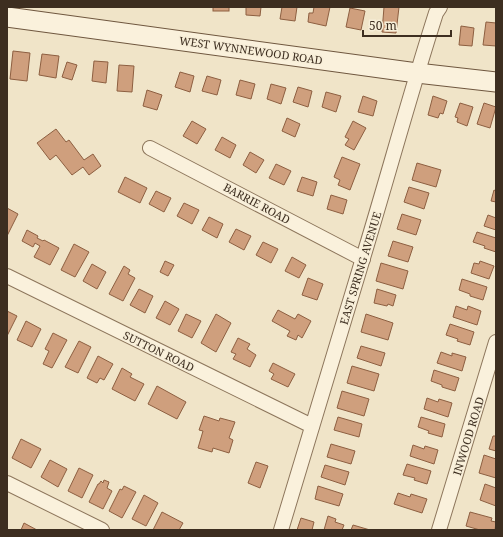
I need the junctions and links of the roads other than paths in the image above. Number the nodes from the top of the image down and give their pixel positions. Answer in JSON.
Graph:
{"nodes":[{"id":1,"x":440,"y":7,"type":"edge"},
{"id":2,"x":7,"y":17,"type":"edge"},
{"id":3,"x":417,"y":73,"type":"junction"},
{"id":4,"x":496,"y":82,"type":"edge"},
{"id":5,"x":150,"y":148,"type":"dead end"},
{"id":6,"x":363,"y":259,"type":"junction"},
{"id":7,"x":7,"y":276,"type":"edge"},
{"id":8,"x":496,"y":342,"type":"edge"},
{"id":9,"x":312,"y":426,"type":"junction"},
{"id":10,"x":7,"y":483,"type":"edge"},
{"id":11,"x":102,"y":530,"type":"edge"},
{"id":12,"x":281,"y":530,"type":"edge"},
{"id":13,"x":439,"y":530,"type":"edge"}],
"edges":[{"from":1,"to":3,"type":"street","name":"EAST SPRING AVENUE"},
{"from":2,"to":3,"type":"main road","name":"WEST WYNNEWOOD ROAD"},
{"from":3,"to":4,"type":"main road","name":"WEST WYNNEWOOD ROAD"},
{"from":3,"to":6,"type":"street","name":"EAST SPRING AVENUE"},
{"from":5,"to":6,"type":"street","name":"BARRIE ROAD"},
{"from":6,"to":9,"type":"street","name":"EAST SPRING AVENUE"},
{"from":7,"to":9,"type":"street","name":"SUTTON ROAD"},
{"from":8,"to":13,"type":"street","name":"INWOOD ROAD"},
{"from":9,"to":12,"type":"street","name":"EAST SPRING AVENUE"},
{"from":10,"to":11,"type":"street"}]}
